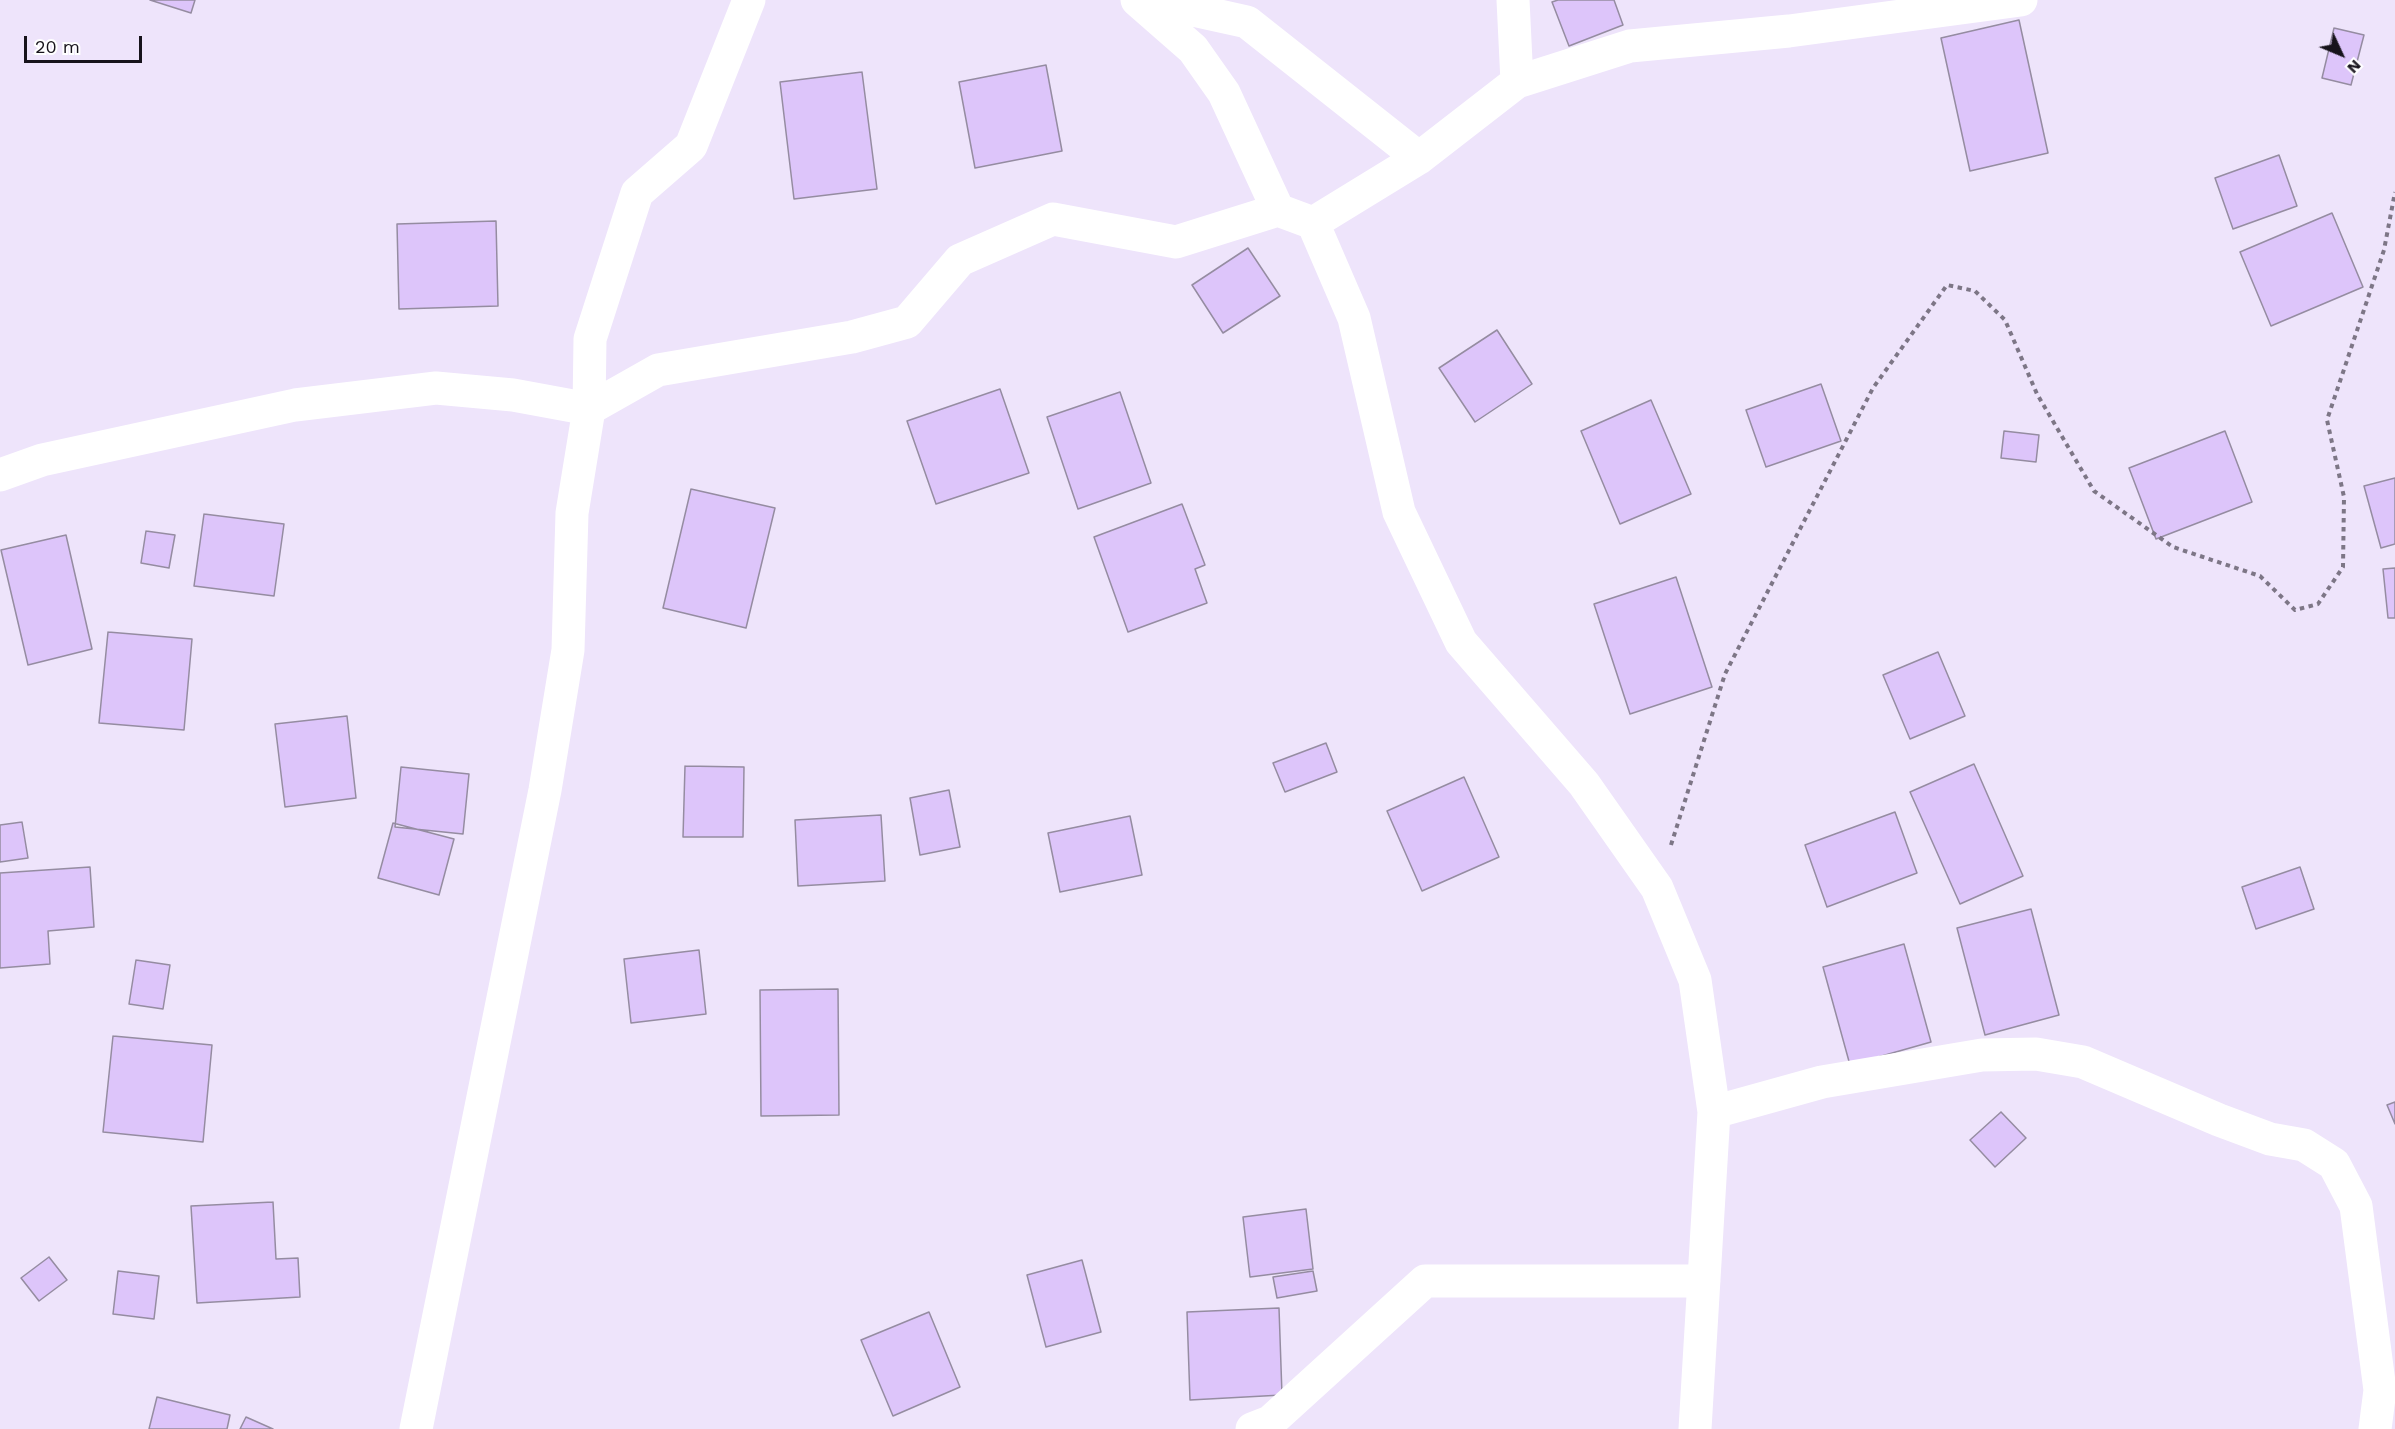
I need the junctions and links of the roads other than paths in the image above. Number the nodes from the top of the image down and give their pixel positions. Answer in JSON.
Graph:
{"nodes":[{"id":1,"x":749,"y":0,"type":"edge"},
{"id":2,"x":1137,"y":0,"type":"edge"},
{"id":3,"x":1148,"y":0,"type":"edge"},
{"id":4,"x":1513,"y":0,"type":"edge"},
{"id":5,"x":2021,"y":0,"type":"edge"},
{"id":6,"x":1517,"y":82,"type":"junction"},
{"id":7,"x":1419,"y":158,"type":"junction"},
{"id":8,"x":1278,"y":210,"type":"junction"},
{"id":9,"x":1313,"y":223,"type":"junction"},
{"id":10,"x":589,"y":409,"type":"junction"},
{"id":11,"x":0,"y":475,"type":"edge"},
{"id":12,"x":1714,"y":1112,"type":"junction"},
{"id":13,"x":1704,"y":1281,"type":"junction"},
{"id":14,"x":416,"y":1429,"type":"edge"},
{"id":15,"x":1252,"y":1429,"type":"edge"},
{"id":16,"x":1695,"y":1429,"type":"edge"},
{"id":17,"x":2375,"y":1429,"type":"edge"}],
"edges":[{"from":1,"to":10,"type":"street"},
{"from":2,"to":8,"type":"street"},
{"from":3,"to":7,"type":"street"},
{"from":4,"to":6,"type":"street"},
{"from":5,"to":6,"type":"street"},
{"from":6,"to":7,"type":"street"},
{"from":7,"to":9,"type":"street"},
{"from":8,"to":9,"type":"street"},
{"from":8,"to":10,"type":"street"},
{"from":9,"to":12,"type":"street"},
{"from":10,"to":11,"type":"street"},
{"from":10,"to":14,"type":"street"},
{"from":12,"to":13,"type":"street"},
{"from":12,"to":17,"type":"street"},
{"from":13,"to":15,"type":"street"},
{"from":13,"to":16,"type":"street"}]}
